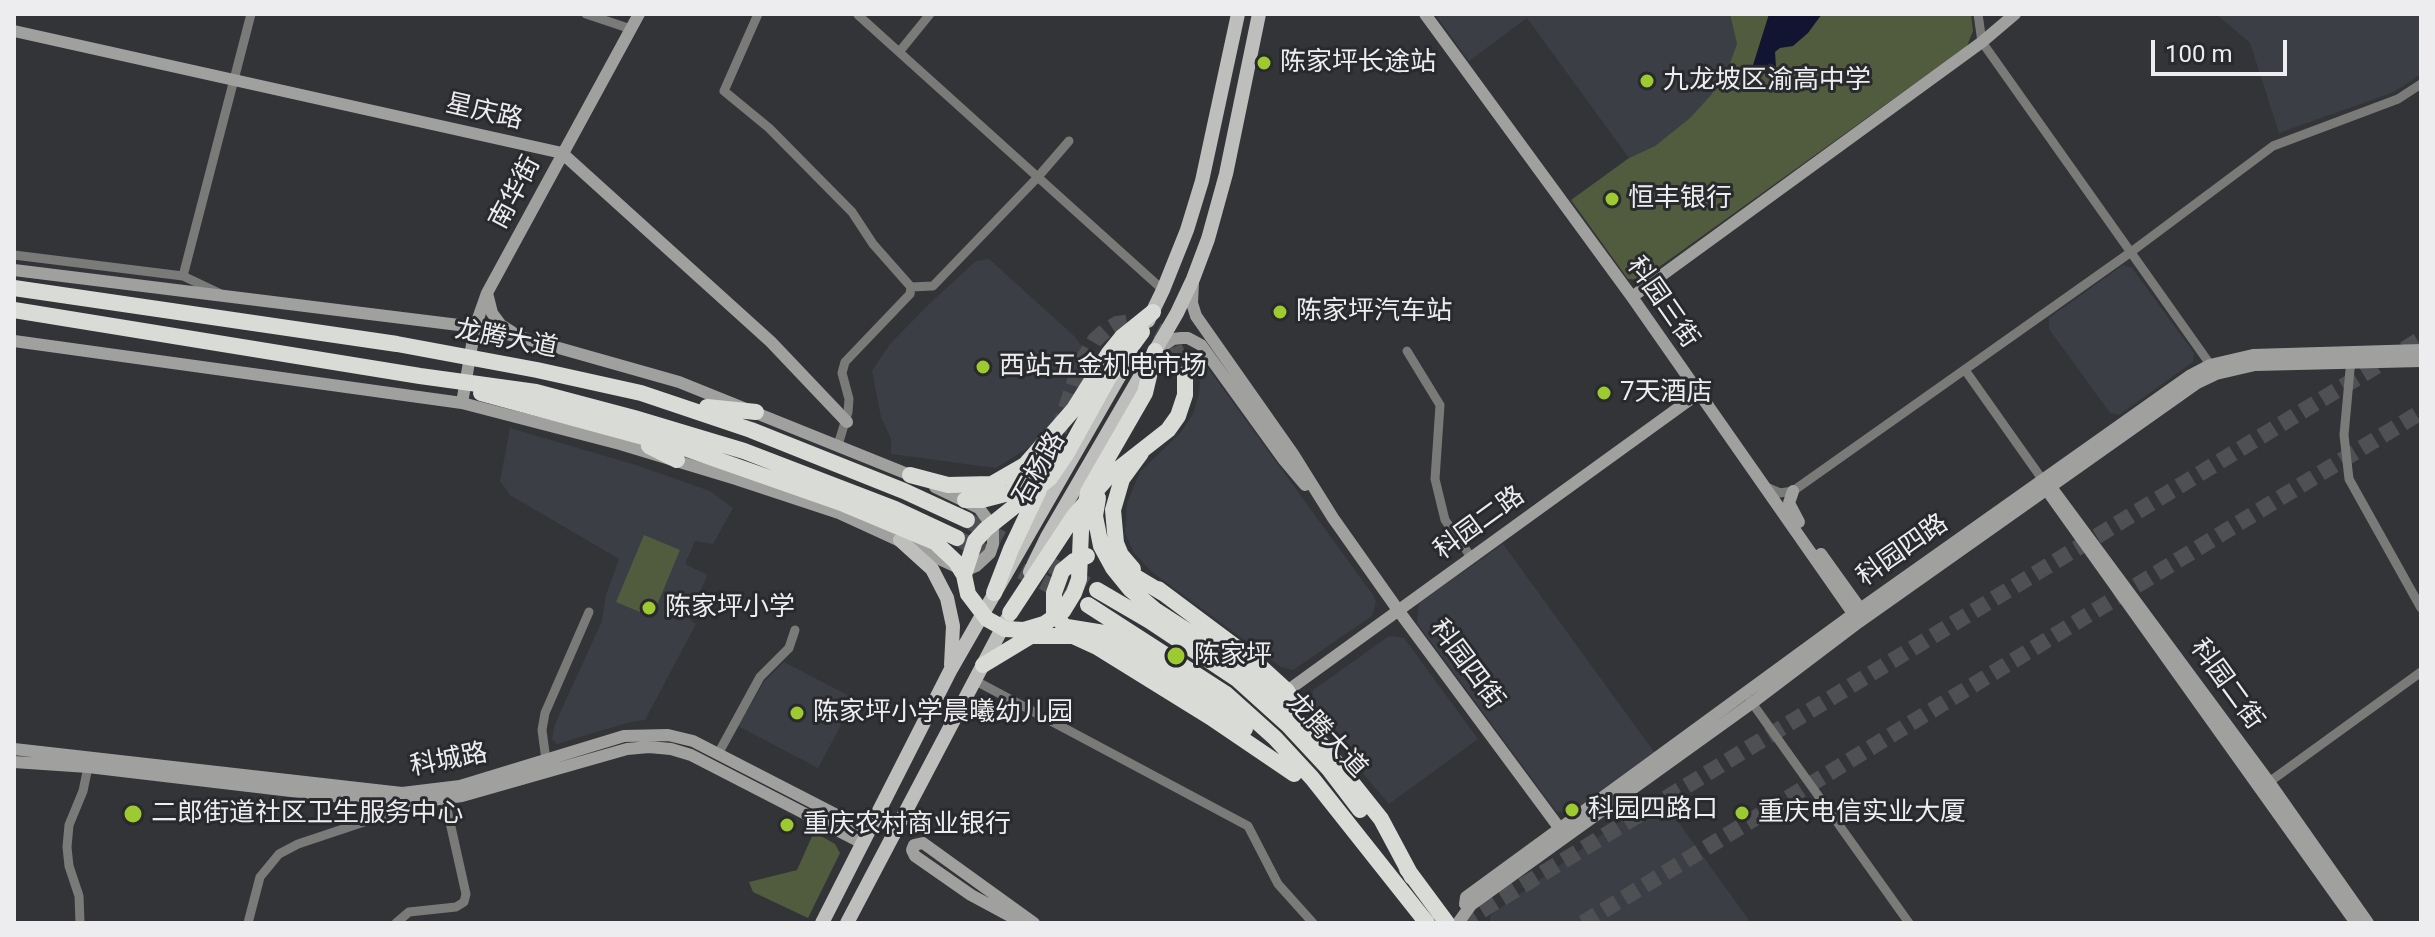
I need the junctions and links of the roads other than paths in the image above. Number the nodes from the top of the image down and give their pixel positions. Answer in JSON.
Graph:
{"nodes":[{"id":1,"x":251,"y":14,"type":"edge"},
{"id":2,"x":586,"y":14,"type":"edge"},
{"id":3,"x":639,"y":14,"type":"edge"},
{"id":4,"x":758,"y":14,"type":"edge"},
{"id":5,"x":930,"y":14,"type":"edge"},
{"id":6,"x":1238,"y":14,"type":"edge"},
{"id":7,"x":1259,"y":14,"type":"edge"},
{"id":8,"x":1978,"y":14,"type":"edge"},
{"id":9,"x":2015,"y":14,"type":"edge"},
{"id":10,"x":858,"y":15,"type":"edge"},
{"id":11,"x":1426,"y":15,"type":"edge"},
{"id":12,"x":631,"y":29,"type":"junction"},
{"id":13,"x":14,"y":31,"type":"edge"},
{"id":14,"x":1982,"y":42,"type":"junction"},
{"id":15,"x":900,"y":51,"type":"junction"},
{"id":16,"x":234,"y":80,"type":"junction"},
{"id":17,"x":2421,"y":84,"type":"edge"},
{"id":18,"x":1069,"y":141,"type":"dead end"},
{"id":19,"x":562,"y":153,"type":"junction"},
{"id":20,"x":1037,"y":178,"type":"junction"},
{"id":21,"x":2131,"y":252,"type":"junction"},
{"id":22,"x":14,"y":255,"type":"edge"},
{"id":23,"x":14,"y":270,"type":"edge"},
{"id":24,"x":183,"y":276,"type":"junction"},
{"id":25,"x":1193,"y":279,"type":"junction"},
{"id":26,"x":911,"y":287,"type":"junction"},
{"id":27,"x":14,"y":288,"type":"edge"},
{"id":28,"x":1163,"y":290,"type":"junction"},
{"id":29,"x":487,"y":293,"type":"junction"},
{"id":30,"x":226,"y":297,"type":"junction"},
{"id":31,"x":1632,"y":297,"type":"junction"},
{"id":32,"x":14,"y":310,"type":"edge"},
{"id":33,"x":1153,"y":312,"type":"junction"},
{"id":34,"x":475,"y":327,"type":"junction"},
{"id":35,"x":1142,"y":332,"type":"junction"},
{"id":36,"x":520,"y":337,"type":"junction"},
{"id":37,"x":14,"y":341,"type":"edge"},
{"id":38,"x":2421,"y":350,"type":"edge"},
{"id":39,"x":1155,"y":351,"type":"junction"},
{"id":40,"x":1407,"y":351,"type":"dead end"},
{"id":41,"x":2351,"y":356,"type":"junction"},
{"id":42,"x":2421,"y":361,"type":"edge"},
{"id":43,"x":2213,"y":369,"type":"junction"},
{"id":44,"x":1965,"y":370,"type":"junction"},
{"id":45,"x":1185,"y":374,"type":"tunnel mouth"},
{"id":46,"x":1699,"y":393,"type":"junction"},
{"id":47,"x":534,"y":400,"type":"junction"},
{"id":48,"x":462,"y":403,"type":"junction"},
{"id":49,"x":677,"y":403,"type":"junction"},
{"id":50,"x":756,"y":412,"type":"junction"},
{"id":51,"x":847,"y":422,"type":"junction"},
{"id":52,"x":838,"y":445,"type":"junction"},
{"id":53,"x":1114,"y":447,"type":"junction"},
{"id":54,"x":1141,"y":453,"type":"junction"},
{"id":55,"x":680,"y":454,"type":"junction"},
{"id":56,"x":910,"y":475,"type":"junction"},
{"id":57,"x":2047,"y":485,"type":"junction"},
{"id":58,"x":1764,"y":486,"type":"junction"},
{"id":59,"x":1793,"y":491,"type":"junction"},
{"id":60,"x":965,"y":500,"type":"junction"},
{"id":61,"x":1333,"y":518,"type":"junction"},
{"id":62,"x":967,"y":520,"type":"tunnel mouth"},
{"id":63,"x":957,"y":538,"type":"tunnel mouth"},
{"id":64,"x":900,"y":540,"type":"junction"},
{"id":65,"x":1471,"y":557,"type":"junction"},
{"id":66,"x":964,"y":575,"type":"junction"},
{"id":67,"x":994,"y":593,"type":"junction"},
{"id":68,"x":1166,"y":595,"type":"junction"},
{"id":69,"x":2421,"y":608,"type":"edge"},
{"id":70,"x":1398,"y":610,"type":"junction"},
{"id":71,"x":589,"y":612,"type":"dead end"},
{"id":72,"x":1010,"y":613,"type":"junction"},
{"id":73,"x":1859,"y":615,"type":"junction"},
{"id":74,"x":795,"y":630,"type":"dead end"},
{"id":75,"x":1024,"y":630,"type":"junction"},
{"id":76,"x":1073,"y":636,"type":"junction"},
{"id":77,"x":950,"y":671,"type":"junction"},
{"id":78,"x":2421,"y":672,"type":"edge"},
{"id":79,"x":979,"y":673,"type":"junction"},
{"id":80,"x":1287,"y":691,"type":"junction"},
{"id":81,"x":1748,"y":698,"type":"junction"},
{"id":82,"x":1310,"y":730,"type":"junction"},
{"id":83,"x":14,"y":749,"type":"edge"},
{"id":84,"x":718,"y":754,"type":"junction"},
{"id":85,"x":546,"y":760,"type":"junction"},
{"id":86,"x":14,"y":762,"type":"edge"},
{"id":87,"x":88,"y":767,"type":"junction"},
{"id":88,"x":1294,"y":774,"type":"junction"},
{"id":89,"x":2266,"y":785,"type":"junction"},
{"id":90,"x":445,"y":800,"type":"junction"},
{"id":91,"x":420,"y":803,"type":"junction"},
{"id":92,"x":1564,"y":833,"type":"junction"},
{"id":93,"x":865,"y":837,"type":"junction"},
{"id":94,"x":1363,"y":840,"type":"junction"},
{"id":95,"x":1412,"y":877,"type":"junction"},
{"id":96,"x":80,"y":923,"type":"edge"},
{"id":97,"x":248,"y":923,"type":"edge"},
{"id":98,"x":396,"y":923,"type":"edge"},
{"id":99,"x":822,"y":923,"type":"edge"},
{"id":100,"x":847,"y":923,"type":"edge"},
{"id":101,"x":1023,"y":923,"type":"edge"},
{"id":102,"x":1034,"y":923,"type":"edge"},
{"id":103,"x":1313,"y":923,"type":"edge"},
{"id":104,"x":1427,"y":923,"type":"edge"},
{"id":105,"x":1447,"y":923,"type":"edge"},
{"id":106,"x":1458,"y":923,"type":"edge"},
{"id":107,"x":1909,"y":923,"type":"edge"},
{"id":108,"x":2356,"y":923,"type":"edge"},
{"id":109,"x":2368,"y":923,"type":"edge"}],
"edges":[{"from":1,"to":16,"type":"street"},
{"from":2,"to":12,"type":"street"},
{"from":3,"to":12,"type":"street","name":"南华街"},
{"from":4,"to":26,"type":"street"},
{"from":5,"to":15,"type":"street"},
{"from":6,"to":28,"type":"main road","name":"石杨路"},
{"from":7,"to":25,"type":"main road","name":"石杨路"},
{"from":8,"to":14,"type":"street"},
{"from":9,"to":14,"type":"street"},
{"from":10,"to":15,"type":"street"},
{"from":11,"to":31,"type":"street","name":"科园三街"},
{"from":12,"to":19,"type":"street","name":"南华街"},
{"from":13,"to":16,"type":"street","name":"星庆路"},
{"from":14,"to":21,"type":"street"},
{"from":14,"to":31,"type":"street"},
{"from":15,"to":20,"type":"street"},
{"from":16,"to":19,"type":"street","name":"星庆路"},
{"from":16,"to":24,"type":"street"},
{"from":17,"to":21,"type":"street"},
{"from":18,"to":20,"type":"street"},
{"from":19,"to":29,"type":"street","name":"南华街"},
{"from":19,"to":51,"type":"street","name":"星庆路"},
{"from":20,"to":26,"type":"street"},
{"from":20,"to":28,"type":"street"},
{"from":21,"to":43,"type":"street"},
{"from":21,"to":44,"type":"street"},
{"from":22,"to":24,"type":"street"},
{"from":23,"to":30,"type":"street"},
{"from":24,"to":30,"type":"street"},
{"from":25,"to":39,"type":"main road","name":"石杨路"},
{"from":25,"to":61,"type":"street","name":"科园四街"},
{"from":26,"to":51,"type":"street"},
{"from":27,"to":49,"type":"highway","name":"龙腾大道"},
{"from":28,"to":33,"type":"main road","name":"石杨路"},
{"from":29,"to":34,"type":"street","name":"南华街"},
{"from":29,"to":36,"type":"street"},
{"from":30,"to":34,"type":"street"},
{"from":31,"to":46,"type":"street","name":"科园三街"},
{"from":32,"to":47,"type":"highway"},
{"from":33,"to":35,"type":"main road","name":"石杨路"},
{"from":33,"to":56,"type":"highway"},
{"from":34,"to":36,"type":"street"},
{"from":34,"to":48,"type":"street","name":"南华街"},
{"from":35,"to":66,"type":"highway"},
{"from":35,"to":67,"type":"main road","name":"石杨路"},
{"from":36,"to":50,"type":"street"},
{"from":37,"to":48,"type":"street"},
{"from":38,"to":41,"type":"street","name":"科园四路"},
{"from":39,"to":53,"type":"highway"},
{"from":39,"to":61,"type":"street","name":"科园四街"},
{"from":39,"to":72,"type":"main road","name":"石杨路"},
{"from":40,"to":65,"type":"street"},
{"from":41,"to":42,"type":"street","name":"科园四路"},
{"from":41,"to":43,"type":"street","name":"科园四路"},
{"from":41,"to":69,"type":"street"},
{"from":43,"to":57,"type":"street","name":"科园四路"},
{"from":44,"to":57,"type":"street","name":"科园二街"},
{"from":44,"to":59,"type":"street"},
{"from":45,"to":54,"type":"highway"},
{"from":46,"to":58,"type":"street","name":"科园三街"},
{"from":46,"to":65,"type":"street","name":"科园二路"},
{"from":47,"to":55,"type":"highway"},
{"from":47,"to":63,"type":"highway","name":"龙腾大道"},
{"from":48,"to":55,"type":"street"},
{"from":49,"to":50,"type":"highway"},
{"from":49,"to":62,"type":"highway","name":"龙腾大道"},
{"from":50,"to":52,"type":"street"},
{"from":51,"to":52,"type":"street"},
{"from":52,"to":56,"type":"street"},
{"from":53,"to":75,"type":"highway"},
{"from":53,"to":82,"type":"highway"},
{"from":54,"to":68,"type":"highway"},
{"from":54,"to":72,"type":"highway"},
{"from":55,"to":64,"type":"street"},
{"from":55,"to":66,"type":"highway"},
{"from":56,"to":60,"type":"street"},
{"from":57,"to":73,"type":"street","name":"科园四路"},
{"from":57,"to":89,"type":"street","name":"科园二街"},
{"from":58,"to":59,"type":"street"},
{"from":58,"to":73,"type":"street","name":"科园三街"},
{"from":59,"to":73,"type":"street"},
{"from":60,"to":64,"type":"street"},
{"from":60,"to":67,"type":"highway"},
{"from":61,"to":70,"type":"street","name":"科园四街"},
{"from":64,"to":77,"type":"main road"},
{"from":65,"to":70,"type":"street","name":"科园二路"},
{"from":66,"to":75,"type":"highway"},
{"from":67,"to":77,"type":"main road","name":"石杨路"},
{"from":68,"to":76,"type":"highway"},
{"from":68,"to":80,"type":"highway"},
{"from":70,"to":80,"type":"street","name":"科园二路"},
{"from":70,"to":92,"type":"street","name":"科园四街"},
{"from":71,"to":85,"type":"street"},
{"from":72,"to":79,"type":"main road","name":"石杨路"},
{"from":73,"to":81,"type":"street","name":"科园四路"},
{"from":74,"to":84,"type":"street"},
{"from":75,"to":88,"type":"highway"},
{"from":76,"to":79,"type":"highway"},
{"from":76,"to":88,"type":"highway"},
{"from":77,"to":93,"type":"main road","name":"石杨路"},
{"from":78,"to":89,"type":"street"},
{"from":79,"to":100,"type":"main road","name":"石杨路"},
{"from":79,"to":103,"type":"street"},
{"from":80,"to":82,"type":"highway"},
{"from":81,"to":92,"type":"street","name":"科园四路"},
{"from":81,"to":107,"type":"street"},
{"from":82,"to":95,"type":"highway"},
{"from":83,"to":85,"type":"street","name":"科城路"},
{"from":84,"to":85,"type":"street","name":"科城路"},
{"from":84,"to":93,"type":"street","name":"科城路"},
{"from":86,"to":87,"type":"street","name":"科城路"},
{"from":87,"to":91,"type":"street","name":"科城路"},
{"from":87,"to":96,"type":"street"},
{"from":88,"to":94,"type":"highway"},
{"from":89,"to":108,"type":"street","name":"科园二街"},
{"from":89,"to":109,"type":"street","name":"科园二街"},
{"from":90,"to":91,"type":"street","name":"科城路"},
{"from":90,"to":93,"type":"street","name":"科城路"},
{"from":90,"to":98,"type":"street"},
{"from":91,"to":97,"type":"street"},
{"from":92,"to":106,"type":"street","name":"科园四路"},
{"from":93,"to":99,"type":"main road","name":"石杨路"},
{"from":94,"to":95,"type":"highway","name":"龙腾大道"},
{"from":94,"to":104,"type":"highway","name":"龙腾大道"},
{"from":95,"to":105,"type":"highway","name":"龙腾大道"},
{"from":101,"to":102,"type":"street"}]}
